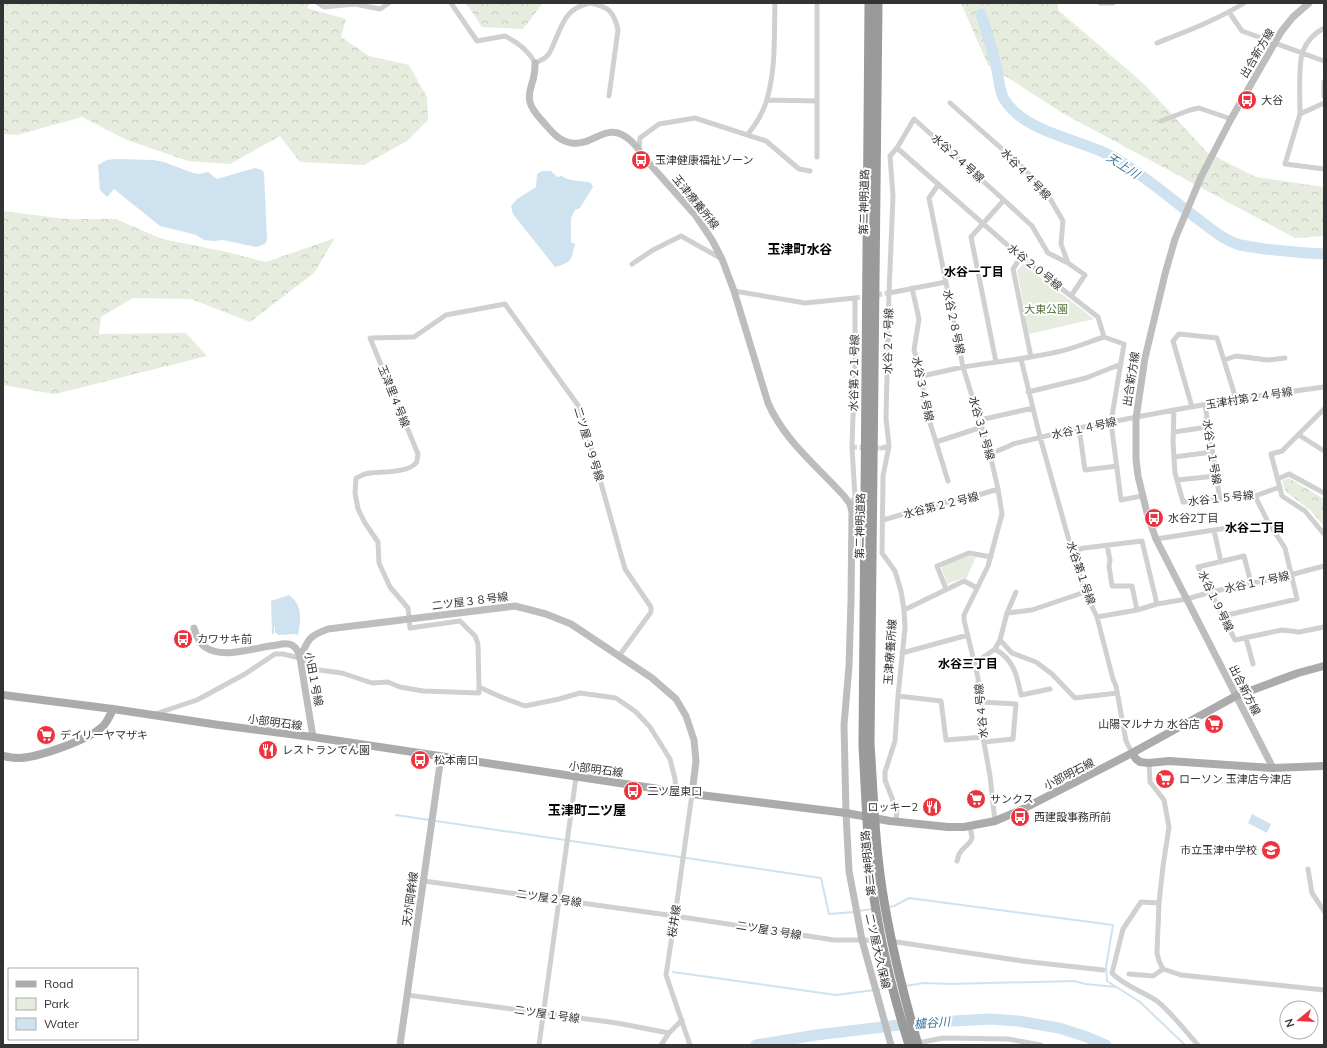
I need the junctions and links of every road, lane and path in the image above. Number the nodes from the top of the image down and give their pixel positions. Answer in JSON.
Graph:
{"nodes":[{"id":1,"x":318,"y":3,"type":"edge"},
{"id":2,"x":389,"y":3,"type":"edge"},
{"id":3,"x":452,"y":3,"type":"edge"},
{"id":4,"x":590,"y":3,"type":"edge"},
{"id":5,"x":775,"y":3,"type":"edge"},
{"id":6,"x":817,"y":3,"type":"edge"},
{"id":7,"x":869,"y":3,"type":"edge"},
{"id":8,"x":878,"y":3,"type":"edge"},
{"id":9,"x":1100,"y":3,"type":"edge"},
{"id":10,"x":1113,"y":3,"type":"edge"},
{"id":11,"x":1244,"y":3,"type":"edge"},
{"id":12,"x":1308,"y":3,"type":"edge"},
{"id":13,"x":1229,"y":12,"type":"junction"},
{"id":14,"x":1324,"y":28,"type":"edge"},
{"id":15,"x":1157,"y":43,"type":"dead end"},
{"id":16,"x":1276,"y":43,"type":"junction"},
{"id":17,"x":1302,"y":52,"type":"junction"},
{"id":18,"x":1324,"y":60,"type":"edge"},
{"id":19,"x":535,"y":63,"type":"junction"},
{"id":20,"x":1324,"y":82,"type":"edge"},
{"id":21,"x":609,"y":96,"type":"dead end"},
{"id":22,"x":1324,"y":96,"type":"edge"},
{"id":23,"x":767,"y":100,"type":"junction"},
{"id":24,"x":817,"y":101,"type":"junction"},
{"id":25,"x":950,"y":103,"type":"dead end"},
{"id":26,"x":1324,"y":103,"type":"edge"},
{"id":27,"x":1300,"y":114,"type":"junction"},
{"id":28,"x":1231,"y":119,"type":"junction"},
{"id":29,"x":1161,"y":121,"type":"dead end"},
{"id":30,"x":748,"y":134,"type":"junction"},
{"id":31,"x":897,"y":148,"type":"junction"},
{"id":32,"x":639,"y":149,"type":"junction"},
{"id":33,"x":817,"y":157,"type":"dead end"},
{"id":34,"x":1324,"y":169,"type":"edge"},
{"id":35,"x":810,"y":171,"type":"dead end"},
{"id":36,"x":938,"y":185,"type":"junction"},
{"id":37,"x":1004,"y":200,"type":"junction"},
{"id":38,"x":982,"y":224,"type":"junction"},
{"id":39,"x":1021,"y":257,"type":"junction"},
{"id":40,"x":722,"y":259,"type":"junction"},
{"id":41,"x":1068,"y":263,"type":"junction"},
{"id":42,"x":632,"y":264,"type":"dead end"},
{"id":43,"x":946,"y":282,"type":"junction"},
{"id":44,"x":912,"y":288,"type":"junction"},
{"id":45,"x":734,"y":291,"type":"junction"},
{"id":46,"x":889,"y":293,"type":"junction"},
{"id":47,"x":1071,"y":296,"type":"junction"},
{"id":48,"x":1104,"y":336,"type":"junction"},
{"id":49,"x":370,"y":338,"type":"joint"},
{"id":50,"x":1031,"y":357,"type":"junction"},
{"id":51,"x":1285,"y":358,"type":"dead end"},
{"id":52,"x":1022,"y":360,"type":"junction"},
{"id":53,"x":1224,"y":360,"type":"junction"},
{"id":54,"x":996,"y":362,"type":"junction"},
{"id":55,"x":1121,"y":364,"type":"junction"},
{"id":56,"x":963,"y":367,"type":"junction"},
{"id":57,"x":922,"y":376,"type":"junction"},
{"id":58,"x":1324,"y":387,"type":"edge"},
{"id":59,"x":1028,"y":392,"type":"junction"},
{"id":60,"x":1236,"y":399,"type":"junction"},
{"id":61,"x":1205,"y":405,"type":"junction"},
{"id":62,"x":1192,"y":407,"type":"junction"},
{"id":63,"x":1033,"y":408,"type":"junction"},
{"id":64,"x":1324,"y":409,"type":"edge"},
{"id":65,"x":1174,"y":410,"type":"junction"},
{"id":66,"x":1136,"y":418,"type":"junction"},
{"id":67,"x":980,"y":420,"type":"junction"},
{"id":68,"x":1111,"y":422,"type":"junction"},
{"id":69,"x":982,"y":427,"type":"junction"},
{"id":70,"x":1208,"y":427,"type":"junction"},
{"id":71,"x":1079,"y":428,"type":"junction"},
{"id":72,"x":1174,"y":432,"type":"junction"},
{"id":73,"x":1298,"y":435,"type":"junction"},
{"id":74,"x":1040,"y":437,"type":"junction"},
{"id":75,"x":936,"y":442,"type":"junction"},
{"id":76,"x":889,"y":446,"type":"junction"},
{"id":77,"x":882,"y":448,"type":"tunnel mouth"},
{"id":78,"x":1324,"y":451,"type":"edge"},
{"id":79,"x":1212,"y":452,"type":"junction"},
{"id":80,"x":990,"y":454,"type":"junction"},
{"id":81,"x":1174,"y":457,"type":"junction"},
{"id":82,"x":1116,"y":466,"type":"junction"},
{"id":83,"x":1216,"y":476,"type":"junction"},
{"id":84,"x":1278,"y":479,"type":"junction"},
{"id":85,"x":948,"y":480,"type":"dead end"},
{"id":86,"x":1177,"y":480,"type":"junction"},
{"id":87,"x":1280,"y":487,"type":"junction"},
{"id":88,"x":998,"y":490,"type":"junction"},
{"id":89,"x":1324,"y":493,"type":"edge"},
{"id":90,"x":1142,"y":496,"type":"junction"},
{"id":91,"x":1255,"y":496,"type":"junction"},
{"id":92,"x":1220,"y":500,"type":"junction"},
{"id":93,"x":850,"y":504,"type":"junction"},
{"id":94,"x":883,"y":520,"type":"junction"},
{"id":95,"x":1268,"y":522,"type":"junction"},
{"id":96,"x":1214,"y":530,"type":"junction"},
{"id":97,"x":1324,"y":534,"type":"edge"},
{"id":98,"x":1156,"y":539,"type":"junction"},
{"id":99,"x":1107,"y":545,"type":"junction"},
{"id":100,"x":1072,"y":551,"type":"junction"},
{"id":101,"x":991,"y":557,"type":"junction"},
{"id":102,"x":1221,"y":562,"type":"junction"},
{"id":103,"x":1324,"y":566,"type":"edge"},
{"id":104,"x":1290,"y":575,"type":"junction"},
{"id":105,"x":1251,"y":583,"type":"junction"},
{"id":106,"x":977,"y":588,"type":"junction"},
{"id":107,"x":946,"y":589,"type":"junction"},
{"id":108,"x":1016,"y":592,"type":"dead end"},
{"id":109,"x":1085,"y":592,"type":"junction"},
{"id":110,"x":1211,"y":592,"type":"junction"},
{"id":111,"x":1187,"y":599,"type":"junction"},
{"id":112,"x":1157,"y":604,"type":"junction"},
{"id":113,"x":904,"y":610,"type":"junction"},
{"id":114,"x":1137,"y":610,"type":"junction"},
{"id":115,"x":1007,"y":613,"type":"junction"},
{"id":116,"x":1223,"y":616,"type":"junction"},
{"id":117,"x":1097,"y":617,"type":"junction"},
{"id":118,"x":410,"y":619,"type":"junction"},
{"id":119,"x":1324,"y":627,"type":"edge"},
{"id":120,"x":194,"y":628,"type":"dead end"},
{"id":121,"x":968,"y":635,"type":"junction"},
{"id":122,"x":1246,"y":638,"type":"junction"},
{"id":123,"x":1000,"y":640,"type":"junction"},
{"id":124,"x":995,"y":649,"type":"junction"},
{"id":125,"x":902,"y":653,"type":"junction"},
{"id":126,"x":619,"y":656,"type":"junction"},
{"id":127,"x":301,"y":659,"type":"junction"},
{"id":128,"x":975,"y":663,"type":"junction"},
{"id":129,"x":1253,"y":664,"type":"dead end"},
{"id":130,"x":1324,"y":666,"type":"edge"},
{"id":131,"x":479,"y":687,"type":"junction"},
{"id":132,"x":1050,"y":688,"type":"dead end"},
{"id":133,"x":1117,"y":693,"type":"junction"},
{"id":134,"x":3,"y":696,"type":"edge"},
{"id":135,"x":898,"y":696,"type":"junction"},
{"id":136,"x":1236,"y":696,"type":"junction"},
{"id":137,"x":981,"y":702,"type":"junction"},
{"id":138,"x":114,"y":709,"type":"junction"},
{"id":139,"x":152,"y":715,"type":"junction"},
{"id":140,"x":313,"y":737,"type":"junction"},
{"id":141,"x":983,"y":740,"type":"junction"},
{"id":142,"x":1132,"y":753,"type":"junction"},
{"id":143,"x":3,"y":756,"type":"edge"},
{"id":144,"x":442,"y":757,"type":"junction"},
{"id":145,"x":1149,"y":762,"type":"junction"},
{"id":146,"x":1324,"y":766,"type":"edge"},
{"id":147,"x":1273,"y":768,"type":"junction"},
{"id":148,"x":576,"y":777,"type":"junction"},
{"id":149,"x":676,"y":791,"type":"junction"},
{"id":150,"x":692,"y":794,"type":"junction"},
{"id":151,"x":871,"y":808,"type":"junction"},
{"id":152,"x":846,"y":813,"type":"junction"},
{"id":153,"x":896,"y":821,"type":"junction"},
{"id":154,"x":995,"y":821,"type":"junction"},
{"id":155,"x":970,"y":826,"type":"junction"},
{"id":156,"x":957,"y":861,"type":"dead end"},
{"id":157,"x":1308,"y":869,"type":"dead end"},
{"id":158,"x":424,"y":881,"type":"junction"},
{"id":159,"x":559,"y":900,"type":"junction"},
{"id":160,"x":880,"y":902,"type":"junction"},
{"id":161,"x":1159,"y":903,"type":"junction"},
{"id":162,"x":1324,"y":912,"type":"edge"},
{"id":163,"x":675,"y":916,"type":"junction"},
{"id":164,"x":862,"y":940,"type":"junction"},
{"id":165,"x":1163,"y":969,"type":"junction"},
{"id":166,"x":1102,"y":970,"type":"dead end"},
{"id":167,"x":1129,"y":974,"type":"dead end"},
{"id":168,"x":1324,"y":990,"type":"edge"},
{"id":169,"x":407,"y":995,"type":"junction"},
{"id":170,"x":543,"y":1013,"type":"junction"},
{"id":171,"x":682,"y":1020,"type":"junction"},
{"id":172,"x":669,"y":1033,"type":"junction"},
{"id":173,"x":943,"y":1038,"type":"junction"},
{"id":174,"x":400,"y":1045,"type":"edge"},
{"id":175,"x":539,"y":1045,"type":"edge"},
{"id":176,"x":661,"y":1045,"type":"edge"},
{"id":177,"x":690,"y":1045,"type":"edge"},
{"id":178,"x":891,"y":1045,"type":"edge"},
{"id":179,"x":909,"y":1045,"type":"edge"},
{"id":180,"x":918,"y":1045,"type":"edge"},
{"id":181,"x":937,"y":1045,"type":"edge"},
{"id":182,"x":1040,"y":1045,"type":"edge"},
{"id":183,"x":1198,"y":1045,"type":"edge"}],
"edges":[{"from":1,"to":2,"type":"street"},
{"from":3,"to":19,"type":"street"},
{"from":4,"to":19,"type":"street"},
{"from":4,"to":21,"type":"street"},
{"from":5,"to":23,"type":"street"},
{"from":6,"to":24,"type":"street"},
{"from":7,"to":151,"type":"highway","name":"第二神明道路"},
{"from":8,"to":151,"type":"highway","name":"第二神明道路"},
{"from":9,"to":10,"type":"street"},
{"from":11,"to":13,"type":"street"},
{"from":12,"to":16,"type":"street","name":"出合新方線"},
{"from":13,"to":15,"type":"street"},
{"from":13,"to":16,"type":"street"},
{"from":14,"to":17,"type":"street"},
{"from":16,"to":17,"type":"street"},
{"from":16,"to":28,"type":"street","name":"出合新方線"},
{"from":17,"to":18,"type":"street"},
{"from":17,"to":27,"type":"street"},
{"from":19,"to":32,"type":"street","name":"玉津療養所線"},
{"from":20,"to":22,"type":"street"},
{"from":23,"to":24,"type":"street"},
{"from":23,"to":30,"type":"street"},
{"from":24,"to":33,"type":"street"},
{"from":25,"to":41,"type":"street","name":"水谷４４号線"},
{"from":26,"to":27,"type":"street"},
{"from":27,"to":34,"type":"street"},
{"from":28,"to":29,"type":"street"},
{"from":28,"to":66,"type":"street","name":"出合新方線"},
{"from":30,"to":32,"type":"street"},
{"from":30,"to":35,"type":"street"},
{"from":31,"to":36,"type":"street","name":"水谷２０号線"},
{"from":31,"to":37,"type":"street","name":"水谷２４号線"},
{"from":31,"to":46,"type":"street","name":"水谷２４号線"},
{"from":32,"to":40,"type":"street","name":"玉津療養所線"},
{"from":36,"to":38,"type":"street","name":"水谷２０号線"},
{"from":36,"to":43,"type":"street","name":"水谷２８号線"},
{"from":37,"to":38,"type":"street"},
{"from":37,"to":41,"type":"street"},
{"from":38,"to":39,"type":"street","name":"水谷２０号線"},
{"from":38,"to":54,"type":"street"},
{"from":39,"to":47,"type":"street","name":"水谷２０号線"},
{"from":39,"to":50,"type":"street"},
{"from":40,"to":42,"type":"street"},
{"from":40,"to":45,"type":"street","name":"玉津療養所線"},
{"from":41,"to":47,"type":"street"},
{"from":43,"to":44,"type":"street","name":"水谷２７号線"},
{"from":43,"to":56,"type":"street","name":"水谷２８号線"},
{"from":44,"to":46,"type":"street","name":"水谷２７号線"},
{"from":44,"to":57,"type":"street","name":"水谷３４号線"},
{"from":45,"to":93,"type":"street","name":"玉津療養所線"},
{"from":45,"to":93,"type":"street","name":"水谷第２１号線"},
{"from":46,"to":76,"type":"street","name":"水谷２７号線"},
{"from":47,"to":48,"type":"street","name":"水谷２０号線"},
{"from":48,"to":50,"type":"street","name":"水谷２８号線"},
{"from":48,"to":55,"type":"street"},
{"from":49,"to":118,"type":"street","name":"玉津里４号線"},
{"from":49,"to":126,"type":"street","name":"二ツ屋３９号線"},
{"from":50,"to":52,"type":"street","name":"水谷２８号線"},
{"from":51,"to":53,"type":"street"},
{"from":52,"to":54,"type":"street","name":"水谷２８号線"},
{"from":52,"to":59,"type":"street","name":"水谷第１号線"},
{"from":53,"to":60,"type":"street"},
{"from":53,"to":62,"type":"street"},
{"from":54,"to":56,"type":"street","name":"水谷２８号線"},
{"from":55,"to":59,"type":"street"},
{"from":55,"to":68,"type":"street"},
{"from":56,"to":57,"type":"street"},
{"from":56,"to":67,"type":"street","name":"水谷３１号線"},
{"from":57,"to":75,"type":"street","name":"水谷３４号線"},
{"from":58,"to":60,"type":"street","name":"玉津村第２４号線"},
{"from":59,"to":63,"type":"street","name":"水谷第１号線"},
{"from":60,"to":61,"type":"street","name":"玉津村第２４号線"},
{"from":61,"to":62,"type":"street","name":"玉津村第２４号線"},
{"from":61,"to":70,"type":"street","name":"水谷１１号線"},
{"from":62,"to":65,"type":"street","name":"玉津村第２４号線"},
{"from":63,"to":67,"type":"street"},
{"from":63,"to":74,"type":"street","name":"水谷第１号線"},
{"from":64,"to":73,"type":"street"},
{"from":65,"to":66,"type":"street","name":"水谷１４号線"},
{"from":65,"to":72,"type":"street","name":"水谷１５号線"},
{"from":66,"to":68,"type":"street","name":"水谷１４号線"},
{"from":66,"to":90,"type":"street","name":"出合新方線"},
{"from":67,"to":69,"type":"street","name":"水谷３１号線"},
{"from":68,"to":71,"type":"street","name":"水谷１４号線"},
{"from":68,"to":82,"type":"street"},
{"from":69,"to":75,"type":"street"},
{"from":69,"to":80,"type":"street","name":"水谷３１号線"},
{"from":70,"to":72,"type":"street"},
{"from":70,"to":79,"type":"street","name":"水谷１１号線"},
{"from":71,"to":74,"type":"street","name":"水谷１４号線"},
{"from":71,"to":82,"type":"street"},
{"from":72,"to":81,"type":"street","name":"水谷１５号線"},
{"from":73,"to":78,"type":"street"},
{"from":73,"to":84,"type":"street"},
{"from":74,"to":80,"type":"street","name":"水谷１４号線"},
{"from":74,"to":100,"type":"street","name":"水谷第１号線"},
{"from":75,"to":85,"type":"street","name":"水谷３４号線"},
{"from":76,"to":77,"type":"street"},
{"from":76,"to":94,"type":"street","name":"玉津療養所線"},
{"from":79,"to":81,"type":"street"},
{"from":79,"to":83,"type":"street","name":"水谷１１号線"},
{"from":80,"to":88,"type":"street","name":"水谷３１号線"},
{"from":81,"to":86,"type":"street","name":"水谷１５号線"},
{"from":82,"to":90,"type":"street"},
{"from":83,"to":86,"type":"street"},
{"from":83,"to":92,"type":"street","name":"水谷１１号線"},
{"from":84,"to":87,"type":"street"},
{"from":84,"to":89,"type":"street"},
{"from":86,"to":92,"type":"street","name":"水谷１５号線"},
{"from":87,"to":91,"type":"street","name":"水谷１５号線"},
{"from":87,"to":97,"type":"street"},
{"from":88,"to":94,"type":"street","name":"水谷第２２号線"},
{"from":88,"to":101,"type":"street","name":"水谷４号線"},
{"from":90,"to":98,"type":"street","name":"出合新方線"},
{"from":91,"to":92,"type":"street","name":"水谷１５号線"},
{"from":91,"to":95,"type":"street"},
{"from":93,"to":152,"type":"street"},
{"from":94,"to":113,"type":"street","name":"玉津療養所線"},
{"from":95,"to":96,"type":"street"},
{"from":95,"to":104,"type":"street"},
{"from":96,"to":98,"type":"street"},
{"from":96,"to":102,"type":"street"},
{"from":98,"to":111,"type":"street","name":"出合新方線"},
{"from":99,"to":100,"type":"street"},
{"from":99,"to":112,"type":"street"},
{"from":99,"to":114,"type":"street"},
{"from":100,"to":109,"type":"street","name":"水谷第１号線"},
{"from":101,"to":106,"type":"street","name":"水谷４号線"},
{"from":101,"to":107,"type":"street"},
{"from":102,"to":105,"type":"street","name":"水谷１９号線"},
{"from":102,"to":110,"type":"street","name":"水谷１９号線"},
{"from":103,"to":104,"type":"street","name":"水谷１７号線"},
{"from":104,"to":105,"type":"street","name":"水谷１７号線"},
{"from":104,"to":116,"type":"street"},
{"from":105,"to":110,"type":"street","name":"水谷１７号線"},
{"from":106,"to":107,"type":"street"},
{"from":106,"to":121,"type":"street","name":"水谷４号線"},
{"from":107,"to":113,"type":"street"},
{"from":108,"to":115,"type":"street"},
{"from":109,"to":115,"type":"street"},
{"from":109,"to":117,"type":"street","name":"水谷第１号線"},
{"from":110,"to":111,"type":"street","name":"水谷１７号線"},
{"from":110,"to":116,"type":"street","name":"水谷１９号線"},
{"from":111,"to":112,"type":"street","name":"水谷１７号線"},
{"from":111,"to":136,"type":"street","name":"出合新方線"},
{"from":112,"to":114,"type":"street","name":"水谷１７号線"},
{"from":113,"to":125,"type":"street","name":"玉津療養所線"},
{"from":114,"to":117,"type":"street","name":"水谷１７号線"},
{"from":115,"to":123,"type":"street"},
{"from":116,"to":122,"type":"street","name":"水谷１９号線"},
{"from":117,"to":133,"type":"street","name":"水谷第１号線"},
{"from":118,"to":126,"type":"street","name":"二ツ屋３８号線"},
{"from":118,"to":127,"type":"street","name":"二ツ屋３８号線"},
{"from":118,"to":131,"type":"street"},
{"from":119,"to":122,"type":"street","name":"水谷１９号線"},
{"from":120,"to":127,"type":"street","name":"小田１号線"},
{"from":121,"to":125,"type":"street"},
{"from":121,"to":128,"type":"street","name":"水谷４号線"},
{"from":122,"to":129,"type":"street"},
{"from":123,"to":124,"type":"street"},
{"from":123,"to":133,"type":"street"},
{"from":124,"to":128,"type":"street"},
{"from":124,"to":132,"type":"street"},
{"from":125,"to":135,"type":"street","name":"玉津療養所線"},
{"from":126,"to":150,"type":"street","name":"二ツ屋３８号線"},
{"from":127,"to":131,"type":"street"},
{"from":127,"to":139,"type":"street"},
{"from":127,"to":140,"type":"street","name":"小田１号線"},
{"from":128,"to":137,"type":"street","name":"水谷４号線"},
{"from":130,"to":136,"type":"main road","name":"小部明石線"},
{"from":131,"to":149,"type":"street"},
{"from":133,"to":142,"type":"street","name":"水谷第１号線"},
{"from":134,"to":138,"type":"main road","name":"小部明石線"},
{"from":135,"to":141,"type":"street"},
{"from":135,"to":153,"type":"street","name":"玉津療養所線"},
{"from":136,"to":142,"type":"main road","name":"小部明石線"},
{"from":136,"to":147,"type":"street","name":"出合新方線"},
{"from":137,"to":141,"type":"street","name":"水谷４号線"},
{"from":137,"to":141,"type":"street"},
{"from":138,"to":139,"type":"main road","name":"小部明石線"},
{"from":138,"to":143,"type":"main road"},
{"from":139,"to":140,"type":"main road","name":"小部明石線"},
{"from":140,"to":144,"type":"main road","name":"小部明石線"},
{"from":141,"to":154,"type":"street","name":"水谷４号線"},
{"from":142,"to":145,"type":"main road"},
{"from":142,"to":154,"type":"main road","name":"小部明石線"},
{"from":144,"to":148,"type":"main road","name":"小部明石線"},
{"from":144,"to":158,"type":"street","name":"天が岡幹線"},
{"from":145,"to":147,"type":"main road"},
{"from":145,"to":161,"type":"street"},
{"from":146,"to":147,"type":"main road"},
{"from":148,"to":149,"type":"main road","name":"小部明石線"},
{"from":148,"to":159,"type":"street"},
{"from":149,"to":150,"type":"main road","name":"小部明石線"},
{"from":150,"to":152,"type":"main road","name":"小部明石線"},
{"from":150,"to":163,"type":"street","name":"桜井線"},
{"from":151,"to":160,"type":"highway","name":"第二神明道路"},
{"from":152,"to":153,"type":"main road","name":"小部明石線"},
{"from":152,"to":164,"type":"street","name":"二ツ屋大久保線"},
{"from":153,"to":155,"type":"main road","name":"小部明石線"},
{"from":154,"to":155,"type":"main road","name":"小部明石線"},
{"from":155,"to":156,"type":"street"},
{"from":157,"to":162,"type":"street"},
{"from":158,"to":159,"type":"street","name":"二ツ屋２号線"},
{"from":158,"to":169,"type":"street","name":"天が岡幹線"},
{"from":159,"to":163,"type":"street","name":"二ツ屋２号線"},
{"from":159,"to":170,"type":"street"},
{"from":160,"to":179,"type":"highway","name":"第二神明道路"},
{"from":160,"to":180,"type":"highway","name":"第二神明道路"},
{"from":161,"to":165,"type":"street"},
{"from":161,"to":183,"type":"street"},
{"from":163,"to":164,"type":"street","name":"二ツ屋３号線"},
{"from":163,"to":171,"type":"street","name":"桜井線"},
{"from":164,"to":166,"type":"street","name":"二ツ屋３号線"},
{"from":164,"to":178,"type":"street","name":"二ツ屋大久保線"},
{"from":165,"to":167,"type":"street"},
{"from":165,"to":168,"type":"street"},
{"from":169,"to":170,"type":"street","name":"二ツ屋１号線"},
{"from":169,"to":174,"type":"street","name":"天が岡幹線"},
{"from":170,"to":172,"type":"street","name":"二ツ屋１号線"},
{"from":170,"to":175,"type":"street"},
{"from":171,"to":172,"type":"street"},
{"from":171,"to":177,"type":"street","name":"桜井線"},
{"from":172,"to":176,"type":"street"},
{"from":173,"to":179,"type":"street"},
{"from":173,"to":181,"type":"street"},
{"from":173,"to":182,"type":"street"}]}
